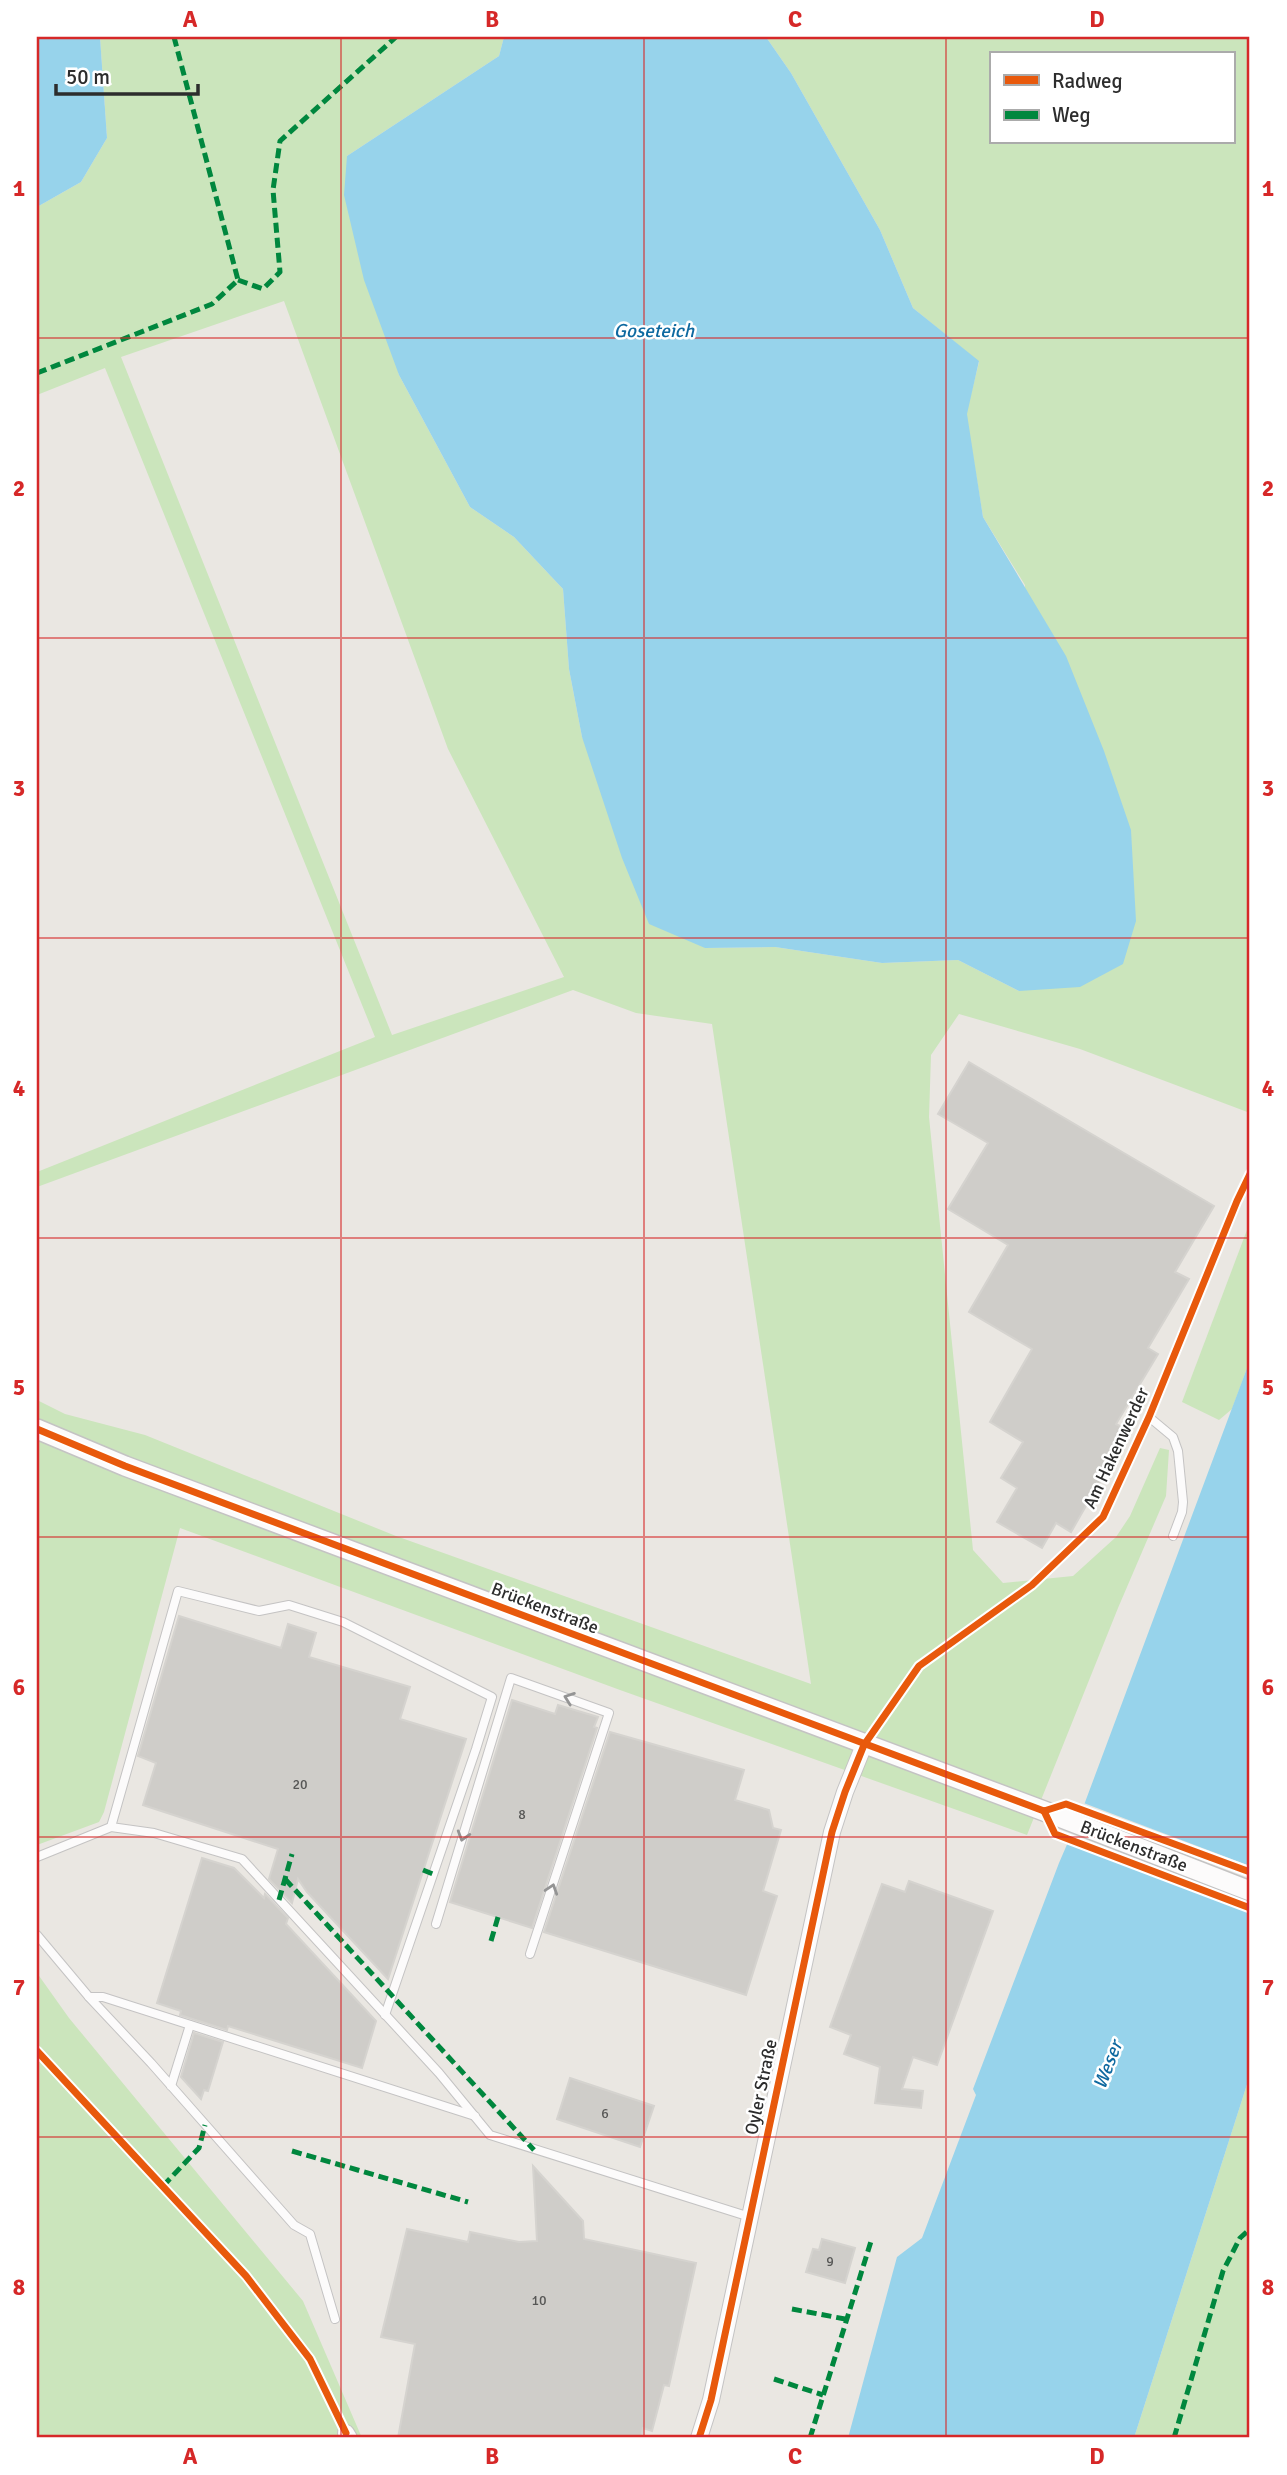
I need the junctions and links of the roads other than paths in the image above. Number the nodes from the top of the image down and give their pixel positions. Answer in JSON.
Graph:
{"nodes":[{"id":1,"x":1237,"y":1200,"type":"dead end"},
{"id":2,"x":1149,"y":1417,"type":"junction"},
{"id":3,"x":37,"y":1429,"type":"edge"},
{"id":4,"x":1173,"y":1536,"type":"dead end"},
{"id":5,"x":864,"y":1745,"type":"junction"},
{"id":6,"x":111,"y":1828,"type":"junction"},
{"id":7,"x":37,"y":1857,"type":"edge"},
{"id":8,"x":1250,"y":1891,"type":"edge"},
{"id":9,"x":436,"y":1924,"type":"dead end"},
{"id":10,"x":37,"y":1936,"type":"edge"},
{"id":11,"x":530,"y":1954,"type":"dead end"},
{"id":12,"x":89,"y":1997,"type":"junction"},
{"id":13,"x":385,"y":2015,"type":"junction"},
{"id":14,"x":190,"y":2025,"type":"junction"},
{"id":15,"x":171,"y":2086,"type":"junction"},
{"id":16,"x":475,"y":2116,"type":"junction"},
{"id":17,"x":750,"y":2217,"type":"junction"},
{"id":18,"x":335,"y":2319,"type":"dead end"},
{"id":19,"x":699,"y":2438,"type":"edge"}],
"edges":[{"from":1,"to":2,"type":"lane","name":"Am Hakenwerder"},
{"from":2,"to":4,"type":"lane"},
{"from":2,"to":5,"type":"lane","name":"Am Hakenwerder"},
{"from":3,"to":5,"type":"street","name":"Brückenstraße"},
{"from":5,"to":8,"type":"street","name":"Brückenstraße"},
{"from":5,"to":17,"type":"street","name":"Oyler Straße"},
{"from":6,"to":7,"type":"lane"},
{"from":6,"to":13,"type":"lane"},
{"from":6,"to":13,"type":"lane"},
{"from":11,"to":9,"type":"lane","one_way":true},
{"from":10,"to":12,"type":"lane"},
{"from":12,"to":14,"type":"lane"},
{"from":12,"to":15,"type":"lane"},
{"from":13,"to":16,"type":"lane"},
{"from":14,"to":15,"type":"lane"},
{"from":14,"to":16,"type":"lane"},
{"from":15,"to":18,"type":"lane"},
{"from":16,"to":17,"type":"lane"},
{"from":17,"to":19,"type":"street","name":"Oyler Straße"}]}
